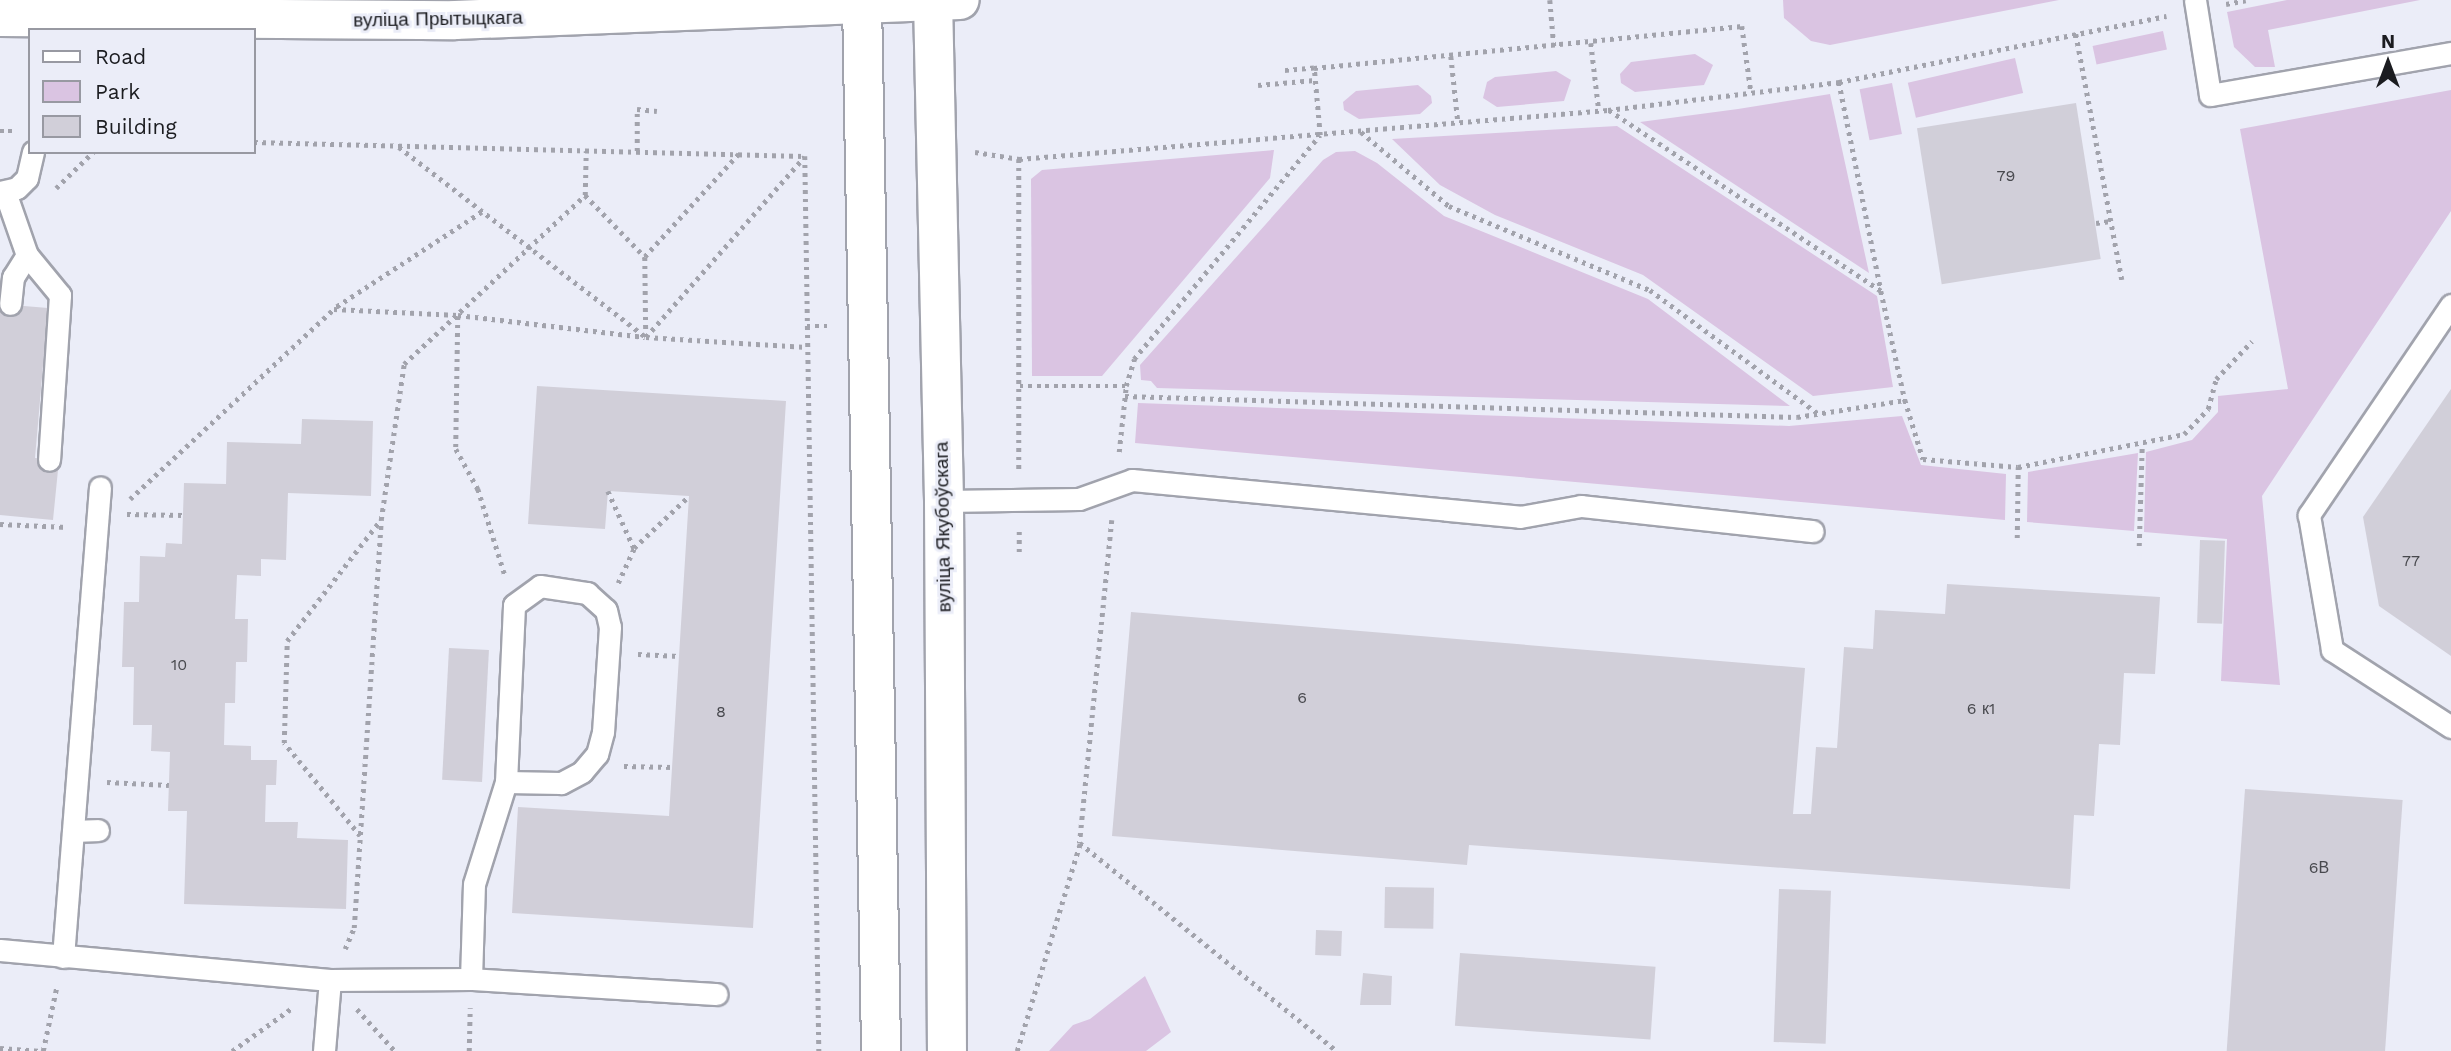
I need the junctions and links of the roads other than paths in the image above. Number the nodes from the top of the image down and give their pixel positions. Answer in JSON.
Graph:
{"nodes":[{"id":1,"x":942,"y":1,"type":"edge"},
{"id":2,"x":862,"y":4,"type":"edge"},
{"id":3,"x":2196,"y":5,"type":"edge"},
{"id":4,"x":0,"y":17,"type":"edge"},
{"id":5,"x":41,"y":24,"type":"edge"},
{"id":6,"x":2451,"y":53,"type":"edge"},
{"id":7,"x":33,"y":154,"type":"edge"},
{"id":8,"x":3,"y":192,"type":"edge"},
{"id":9,"x":27,"y":255,"type":"junction"},
{"id":10,"x":10,"y":304,"type":"dead end"},
{"id":11,"x":2451,"y":305,"type":"edge"},
{"id":12,"x":49,"y":460,"type":"dead end"},
{"id":13,"x":100,"y":487,"type":"dead end"},
{"id":14,"x":944,"y":501,"type":"junction"},
{"id":15,"x":1813,"y":531,"type":"dead end"},
{"id":16,"x":2451,"y":727,"type":"edge"},
{"id":17,"x":506,"y":782,"type":"junction"},
{"id":18,"x":98,"y":830,"type":"dead end"},
{"id":19,"x":75,"y":831,"type":"junction"},
{"id":20,"x":0,"y":950,"type":"edge"},
{"id":21,"x":62,"y":957,"type":"junction"},
{"id":22,"x":471,"y":979,"type":"junction"},
{"id":23,"x":330,"y":980,"type":"junction"},
{"id":24,"x":717,"y":994,"type":"dead end"},
{"id":25,"x":324,"y":1051,"type":"edge"},
{"id":26,"x":881,"y":1051,"type":"edge"},
{"id":27,"x":947,"y":1051,"type":"edge"}],
"edges":[{"from":1,"to":2,"type":"main road","name":"вуліца Прытыцкага"},
{"from":1,"to":14,"type":"main road","name":"вуліца Якубоўскага"},
{"from":2,"to":5,"type":"main road","name":"вуліца Прытыцкага"},
{"from":2,"to":26,"type":"main road"},
{"from":3,"to":6,"type":"lane"},
{"from":4,"to":5,"type":"main road","name":"вуліца Прытыцкага"},
{"from":7,"to":8,"type":"lane"},
{"from":8,"to":9,"type":"lane"},
{"from":9,"to":10,"type":"lane"},
{"from":9,"to":12,"type":"lane"},
{"from":11,"to":16,"type":"lane"},
{"from":13,"to":19,"type":"lane"},
{"from":14,"to":15,"type":"lane"},
{"from":14,"to":27,"type":"main road","name":"вуліца Якубоўскага"},
{"from":17,"to":17,"type":"lane"},
{"from":17,"to":22,"type":"lane"},
{"from":18,"to":19,"type":"lane"},
{"from":19,"to":21,"type":"lane"},
{"from":20,"to":21,"type":"lane"},
{"from":21,"to":23,"type":"lane"},
{"from":22,"to":23,"type":"lane"},
{"from":22,"to":24,"type":"lane"},
{"from":23,"to":25,"type":"lane"}]}
